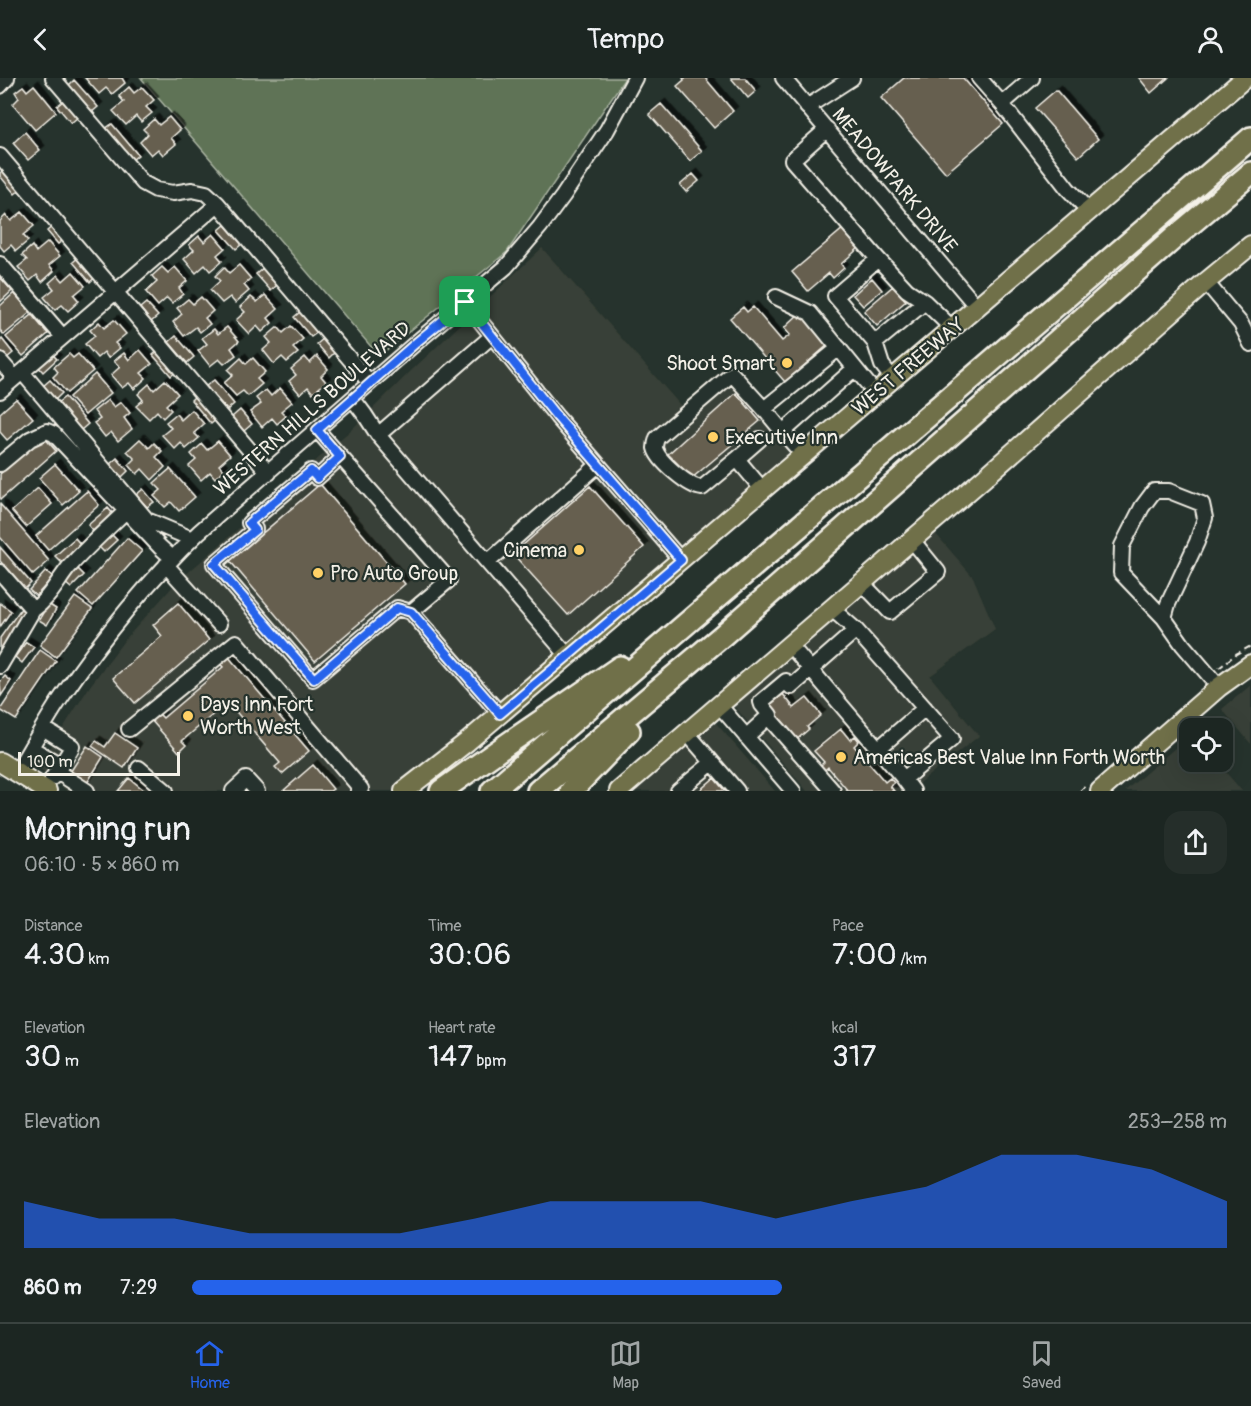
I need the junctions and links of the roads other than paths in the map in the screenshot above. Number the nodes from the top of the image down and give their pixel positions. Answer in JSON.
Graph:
{"nodes":[{"id":1,"x":7,"y":78,"type":"edge"},
{"id":2,"x":53,"y":78,"type":"edge"},
{"id":3,"x":635,"y":78,"type":"edge"},
{"id":4,"x":783,"y":78,"type":"edge"},
{"id":5,"x":852,"y":78,"type":"edge"},
{"id":6,"x":979,"y":78,"type":"edge"},
{"id":7,"x":1032,"y":78,"type":"edge"},
{"id":8,"x":1245,"y":78,"type":"edge"},
{"id":9,"x":0,"y":86,"type":"edge"},
{"id":10,"x":1002,"y":104,"type":"junction"},
{"id":11,"x":807,"y":107,"type":"junction"},
{"id":12,"x":827,"y":129,"type":"junction"},
{"id":13,"x":1251,"y":138,"type":"edge"},
{"id":14,"x":0,"y":156,"type":"edge"},
{"id":15,"x":1251,"y":173,"type":"edge"},
{"id":16,"x":218,"y":204,"type":"junction"},
{"id":17,"x":1089,"y":211,"type":"junction"},
{"id":18,"x":1251,"y":245,"type":"edge"},
{"id":19,"x":878,"y":259,"type":"junction"},
{"id":20,"x":0,"y":264,"type":"edge"},
{"id":21,"x":1206,"y":282,"type":"junction"},
{"id":22,"x":116,"y":292,"type":"junction"},
{"id":23,"x":776,"y":297,"type":"dead end"},
{"id":24,"x":465,"y":302,"type":"junction"},
{"id":25,"x":925,"y":302,"type":"junction"},
{"id":26,"x":977,"y":307,"type":"junction"},
{"id":27,"x":952,"y":328,"type":"junction"},
{"id":28,"x":492,"y":336,"type":"junction"},
{"id":29,"x":63,"y":337,"type":"junction"},
{"id":30,"x":875,"y":343,"type":"junction"},
{"id":31,"x":1251,"y":344,"type":"edge"},
{"id":32,"x":839,"y":348,"type":"junction"},
{"id":33,"x":0,"y":361,"type":"edge"},
{"id":34,"x":854,"y":369,"type":"junction"},
{"id":35,"x":19,"y":375,"type":"junction"},
{"id":36,"x":893,"y":379,"type":"junction"},
{"id":37,"x":370,"y":383,"type":"junction"},
{"id":38,"x":0,"y":391,"type":"edge"},
{"id":39,"x":876,"y":394,"type":"junction"},
{"id":40,"x":352,"y":399,"type":"junction"},
{"id":41,"x":764,"y":409,"type":"junction"},
{"id":42,"x":317,"y":430,"type":"junction"},
{"id":43,"x":783,"y":432,"type":"junction"},
{"id":44,"x":378,"y":435,"type":"junction"},
{"id":45,"x":760,"y":439,"type":"dead end"},
{"id":46,"x":803,"y":455,"type":"junction"},
{"id":47,"x":340,"y":457,"type":"junction"},
{"id":48,"x":737,"y":459,"type":"junction"},
{"id":49,"x":0,"y":464,"type":"edge"},
{"id":50,"x":598,"y":465,"type":"junction"},
{"id":51,"x":269,"y":472,"type":"junction"},
{"id":52,"x":763,"y":490,"type":"junction"},
{"id":53,"x":126,"y":511,"type":"junction"},
{"id":54,"x":192,"y":539,"type":"junction"},
{"id":55,"x":912,"y":540,"type":"junction"},
{"id":56,"x":681,"y":560,"type":"junction"},
{"id":57,"x":169,"y":562,"type":"junction"},
{"id":58,"x":488,"y":562,"type":"junction"},
{"id":59,"x":0,"y":572,"type":"edge"},
{"id":60,"x":861,"y":583,"type":"junction"},
{"id":61,"x":831,"y":609,"type":"junction"},
{"id":62,"x":33,"y":610,"type":"junction"},
{"id":63,"x":411,"y":612,"type":"junction"},
{"id":64,"x":1164,"y":618,"type":"junction"},
{"id":65,"x":219,"y":624,"type":"dead end"},
{"id":66,"x":856,"y":630,"type":"junction"},
{"id":67,"x":790,"y":645,"type":"junction"},
{"id":68,"x":660,"y":646,"type":"junction"},
{"id":69,"x":568,"y":656,"type":"junction"},
{"id":70,"x":1251,"y":664,"type":"edge"},
{"id":71,"x":0,"y":666,"type":"edge"},
{"id":72,"x":685,"y":669,"type":"junction"},
{"id":73,"x":811,"y":669,"type":"junction"},
{"id":74,"x":1219,"y":687,"type":"junction"},
{"id":75,"x":719,"y":705,"type":"junction"},
{"id":76,"x":925,"y":708,"type":"junction"},
{"id":77,"x":500,"y":714,"type":"junction"},
{"id":78,"x":768,"y":717,"type":"junction"},
{"id":79,"x":43,"y":728,"type":"junction"},
{"id":80,"x":129,"y":729,"type":"dead end"},
{"id":81,"x":687,"y":733,"type":"junction"},
{"id":82,"x":746,"y":737,"type":"junction"},
{"id":83,"x":31,"y":748,"type":"junction"},
{"id":84,"x":878,"y":749,"type":"junction"},
{"id":85,"x":712,"y":763,"type":"junction"},
{"id":86,"x":5,"y":766,"type":"edge"},
{"id":87,"x":139,"y":768,"type":"dead end"},
{"id":88,"x":58,"y":769,"type":"junction"},
{"id":89,"x":904,"y":779,"type":"junction"},
{"id":90,"x":45,"y":790,"type":"edge"},
{"id":91,"x":361,"y":790,"type":"edge"},
{"id":92,"x":87,"y":791,"type":"edge"},
{"id":93,"x":166,"y":791,"type":"edge"},
{"id":94,"x":233,"y":791,"type":"edge"},
{"id":95,"x":257,"y":791,"type":"edge"},
{"id":96,"x":404,"y":791,"type":"edge"},
{"id":97,"x":441,"y":791,"type":"edge"},
{"id":98,"x":492,"y":791,"type":"edge"},
{"id":99,"x":538,"y":791,"type":"edge"},
{"id":100,"x":571,"y":791,"type":"edge"},
{"id":101,"x":619,"y":791,"type":"edge"},
{"id":102,"x":678,"y":791,"type":"edge"},
{"id":103,"x":737,"y":791,"type":"edge"},
{"id":104,"x":793,"y":791,"type":"edge"},
{"id":105,"x":833,"y":791,"type":"edge"},
{"id":106,"x":914,"y":791,"type":"edge"},
{"id":107,"x":1100,"y":791,"type":"edge"}],
"edges":[{"from":1,"to":9,"type":"street"},
{"from":2,"to":16,"type":"street"},
{"from":3,"to":24,"type":"street","name":"WESTERN HILLS BOULEVARD"},
{"from":4,"to":11,"type":"street","name":"MEADOWPARK DRIVE"},
{"from":5,"to":11,"type":"street"},
{"from":6,"to":10,"type":"street"},
{"from":7,"to":10,"type":"street"},
{"from":8,"to":17,"type":"main road","name":"WEST FREEWAY"},
{"from":10,"to":17,"type":"street"},
{"from":11,"to":12,"type":"street","name":"MEADOWPARK DRIVE"},
{"from":12,"to":19,"type":"street"},
{"from":12,"to":26,"type":"street","name":"MEADOWPARK DRIVE"},
{"from":13,"to":68,"type":"highway"},
{"from":14,"to":22,"type":"street"},
{"from":15,"to":72,"type":"highway"},
{"from":16,"to":22,"type":"street"},
{"from":16,"to":37,"type":"street"},
{"from":17,"to":26,"type":"main road","name":"WEST FREEWAY"},
{"from":18,"to":21,"type":"main road"},
{"from":19,"to":25,"type":"street"},
{"from":19,"to":30,"type":"street"},
{"from":20,"to":29,"type":"street"},
{"from":21,"to":31,"type":"street"},
{"from":21,"to":55,"type":"main road"},
{"from":22,"to":29,"type":"street"},
{"from":22,"to":51,"type":"street"},
{"from":23,"to":32,"type":"street"},
{"from":24,"to":28,"type":"street"},
{"from":24,"to":37,"type":"street","name":"WESTERN HILLS BOULEVARD"},
{"from":25,"to":27,"type":"street"},
{"from":25,"to":30,"type":"street"},
{"from":26,"to":27,"type":"main road","name":"WEST FREEWAY"},
{"from":27,"to":36,"type":"main road","name":"WEST FREEWAY"},
{"from":28,"to":44,"type":"street"},
{"from":28,"to":50,"type":"street"},
{"from":29,"to":35,"type":"street"},
{"from":30,"to":36,"type":"street"},
{"from":32,"to":34,"type":"street"},
{"from":32,"to":41,"type":"street"},
{"from":33,"to":35,"type":"street"},
{"from":34,"to":39,"type":"street"},
{"from":34,"to":43,"type":"street"},
{"from":35,"to":38,"type":"street"},
{"from":35,"to":54,"type":"street"},
{"from":36,"to":39,"type":"main road","name":"WEST FREEWAY"},
{"from":37,"to":40,"type":"street","name":"WESTERN HILLS BOULEVARD"},
{"from":39,"to":46,"type":"main road","name":"WEST FREEWAY"},
{"from":40,"to":42,"type":"street","name":"WESTERN HILLS BOULEVARD"},
{"from":40,"to":44,"type":"street"},
{"from":41,"to":43,"type":"street"},
{"from":41,"to":48,"type":"street"},
{"from":42,"to":47,"type":"street"},
{"from":42,"to":51,"type":"street","name":"WESTERN HILLS BOULEVARD"},
{"from":43,"to":46,"type":"street"},
{"from":44,"to":58,"type":"street"},
{"from":45,"to":48,"type":"street"},
{"from":46,"to":52,"type":"main road","name":"WEST FREEWAY"},
{"from":47,"to":63,"type":"street"},
{"from":47,"to":63,"type":"street"},
{"from":48,"to":52,"type":"street"},
{"from":49,"to":53,"type":"street"},
{"from":50,"to":56,"type":"street"},
{"from":50,"to":58,"type":"street"},
{"from":51,"to":54,"type":"street","name":"WESTERN HILLS BOULEVARD"},
{"from":52,"to":56,"type":"main road","name":"WEST FREEWAY"},
{"from":53,"to":57,"type":"street"},
{"from":53,"to":62,"type":"street"},
{"from":54,"to":57,"type":"street","name":"WESTERN HILLS BOULEVARD"},
{"from":55,"to":60,"type":"main road"},
{"from":55,"to":60,"type":"street"},
{"from":56,"to":69,"type":"main road","name":"WEST FREEWAY"},
{"from":57,"to":65,"type":"street"},
{"from":57,"to":79,"type":"street","name":"WESTERN HILLS BOULEVARD"},
{"from":58,"to":69,"type":"street"},
{"from":59,"to":62,"type":"street"},
{"from":60,"to":61,"type":"main road"},
{"from":61,"to":66,"type":"street"},
{"from":61,"to":67,"type":"main road"},
{"from":62,"to":71,"type":"street"},
{"from":63,"to":77,"type":"street"},
{"from":64,"to":64,"type":"street"},
{"from":64,"to":74,"type":"street"},
{"from":66,"to":73,"type":"street"},
{"from":66,"to":76,"type":"street"},
{"from":67,"to":73,"type":"street"},
{"from":67,"to":75,"type":"main road"},
{"from":68,"to":97,"type":"highway"},
{"from":68,"to":98,"type":"highway"},
{"from":69,"to":77,"type":"main road","name":"WEST FREEWAY"},
{"from":70,"to":74,"type":"main road"},
{"from":72,"to":99,"type":"highway"},
{"from":72,"to":100,"type":"highway"},
{"from":73,"to":78,"type":"street"},
{"from":73,"to":84,"type":"street"},
{"from":74,"to":107,"type":"main road"},
{"from":75,"to":81,"type":"main road"},
{"from":75,"to":82,"type":"street"},
{"from":76,"to":84,"type":"street"},
{"from":76,"to":89,"type":"street"},
{"from":77,"to":96,"type":"main road","name":"WEST FREEWAY"},
{"from":78,"to":82,"type":"street"},
{"from":78,"to":105,"type":"street"},
{"from":79,"to":83,"type":"street","name":"WESTERN HILLS BOULEVARD"},
{"from":79,"to":88,"type":"street"},
{"from":80,"to":91,"type":"street"},
{"from":81,"to":85,"type":"street"},
{"from":81,"to":101,"type":"main road"},
{"from":82,"to":104,"type":"street"},
{"from":83,"to":86,"type":"street","name":"WESTERN HILLS BOULEVARD"},
{"from":83,"to":88,"type":"street"},
{"from":84,"to":89,"type":"street"},
{"from":85,"to":102,"type":"street"},
{"from":85,"to":103,"type":"street"},
{"from":86,"to":90,"type":"main road"},
{"from":87,"to":93,"type":"street"},
{"from":88,"to":90,"type":"street"},
{"from":88,"to":92,"type":"street"},
{"from":89,"to":106,"type":"street"},
{"from":94,"to":95,"type":"street"}]}
